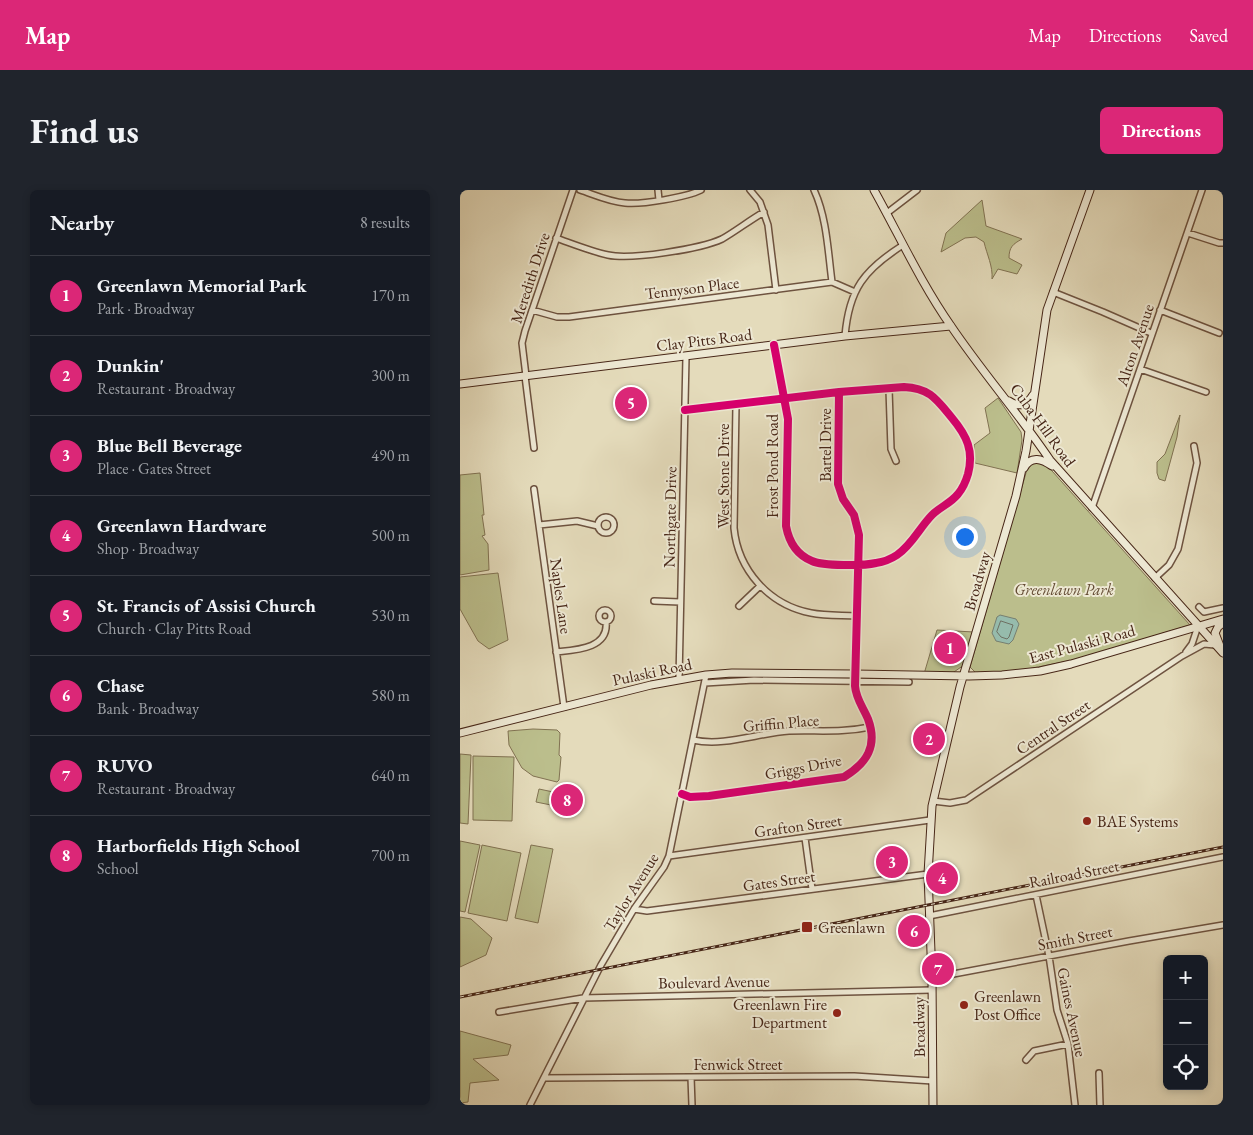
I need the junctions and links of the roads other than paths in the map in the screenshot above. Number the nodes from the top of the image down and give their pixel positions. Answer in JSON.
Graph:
{"nodes":[{"id":1,"x":573,"y":190,"type":"edge"},
{"id":2,"x":580,"y":190,"type":"edge"},
{"id":3,"x":658,"y":190,"type":"edge"},
{"id":4,"x":701,"y":190,"type":"edge"},
{"id":5,"x":750,"y":190,"type":"edge"},
{"id":6,"x":814,"y":190,"type":"edge"},
{"id":7,"x":874,"y":190,"type":"edge"},
{"id":8,"x":917,"y":190,"type":"edge"},
{"id":9,"x":1089,"y":190,"type":"edge"},
{"id":10,"x":1202,"y":190,"type":"edge"},
{"id":11,"x":659,"y":200,"type":"junction"},
{"id":12,"x":764,"y":212,"type":"junction"},
{"id":13,"x":887,"y":213,"type":"junction"},
{"id":14,"x":1188,"y":232,"type":"junction"},
{"id":15,"x":556,"y":238,"type":"junction"},
{"id":16,"x":1223,"y":242,"type":"edge"},
{"id":17,"x":903,"y":245,"type":"junction"},
{"id":18,"x":832,"y":282,"type":"junction"},
{"id":19,"x":776,"y":290,"type":"junction"},
{"id":20,"x":855,"y":292,"type":"junction"},
{"id":21,"x":1053,"y":292,"type":"junction"},
{"id":22,"x":532,"y":310,"type":"junction"},
{"id":23,"x":1160,"y":310,"type":"junction"},
{"id":24,"x":951,"y":326,"type":"junction"},
{"id":25,"x":1219,"y":333,"type":"dead end"},
{"id":26,"x":1151,"y":334,"type":"junction"},
{"id":27,"x":845,"y":336,"type":"junction"},
{"id":28,"x":774,"y":345,"type":"junction"},
{"id":29,"x":686,"y":357,"type":"junction"},
{"id":30,"x":1140,"y":369,"type":"junction"},
{"id":31,"x":526,"y":376,"type":"junction"},
{"id":32,"x":460,"y":384,"type":"edge"},
{"id":33,"x":889,"y":388,"type":"junction"},
{"id":34,"x":1035,"y":390,"type":"junction"},
{"id":35,"x":839,"y":392,"type":"junction"},
{"id":36,"x":1206,"y":392,"type":"dead end"},
{"id":37,"x":784,"y":398,"type":"junction"},
{"id":38,"x":1008,"y":400,"type":"junction"},
{"id":39,"x":736,"y":405,"type":"junction"},
{"id":40,"x":685,"y":410,"type":"junction"},
{"id":41,"x":1029,"y":429,"type":"junction"},
{"id":42,"x":1194,"y":446,"type":"dead end"},
{"id":43,"x":534,"y":448,"type":"dead end"},
{"id":44,"x":896,"y":461,"type":"dead end"},
{"id":45,"x":1057,"y":468,"type":"junction"},
{"id":46,"x":1020,"y":478,"type":"junction"},
{"id":47,"x":534,"y":489,"type":"dead end"},
{"id":48,"x":1092,"y":508,"type":"junction"},
{"id":49,"x":539,"y":525,"type":"junction"},
{"id":50,"x":598,"y":526,"type":"dead end"},
{"id":51,"x":858,"y":564,"type":"junction"},
{"id":52,"x":1155,"y":578,"type":"junction"},
{"id":53,"x":760,"y":586,"type":"junction"},
{"id":54,"x":654,"y":602,"type":"dead end"},
{"id":55,"x":680,"y":602,"type":"junction"},
{"id":56,"x":739,"y":606,"type":"dead end"},
{"id":57,"x":1199,"y":608,"type":"dead end"},
{"id":58,"x":1223,"y":608,"type":"edge"},
{"id":59,"x":857,"y":616,"type":"junction"},
{"id":60,"x":1223,"y":621,"type":"edge"},
{"id":61,"x":606,"y":622,"type":"dead end"},
{"id":62,"x":1198,"y":626,"type":"junction"},
{"id":63,"x":1215,"y":645,"type":"junction"},
{"id":64,"x":556,"y":652,"type":"junction"},
{"id":65,"x":1223,"y":653,"type":"edge"},
{"id":66,"x":1182,"y":656,"type":"junction"},
{"id":67,"x":855,"y":674,"type":"junction"},
{"id":68,"x":706,"y":675,"type":"junction"},
{"id":69,"x":963,"y":676,"type":"junction"},
{"id":70,"x":679,"y":679,"type":"junction"},
{"id":71,"x":855,"y":682,"type":"junction"},
{"id":72,"x":909,"y":682,"type":"dead end"},
{"id":73,"x":705,"y":683,"type":"junction"},
{"id":74,"x":564,"y":707,"type":"junction"},
{"id":75,"x":870,"y":727,"type":"junction"},
{"id":76,"x":460,"y":733,"type":"edge"},
{"id":77,"x":693,"y":740,"type":"junction"},
{"id":78,"x":682,"y":794,"type":"junction"},
{"id":79,"x":933,"y":802,"type":"junction"},
{"id":80,"x":930,"y":820,"type":"junction"},
{"id":81,"x":805,"y":838,"type":"junction"},
{"id":82,"x":669,"y":856,"type":"junction"},
{"id":83,"x":1223,"y":857,"type":"edge"},
{"id":84,"x":928,"y":874,"type":"junction"},
{"id":85,"x":812,"y":889,"type":"junction"},
{"id":86,"x":1036,"y":895,"type":"junction"},
{"id":87,"x":634,"y":909,"type":"junction"},
{"id":88,"x":929,"y":916,"type":"junction"},
{"id":89,"x":1223,"y":925,"type":"edge"},
{"id":90,"x":1049,"y":956,"type":"junction"},
{"id":91,"x":932,"y":978,"type":"junction"},
{"id":92,"x":932,"y":990,"type":"junction"},
{"id":93,"x":583,"y":998,"type":"junction"},
{"id":94,"x":499,"y":1012,"type":"dead end"},
{"id":95,"x":1068,"y":1044,"type":"junction"},
{"id":96,"x":1026,"y":1060,"type":"dead end"},
{"id":97,"x":1099,"y":1073,"type":"dead end"},
{"id":98,"x":691,"y":1076,"type":"junction"},
{"id":99,"x":544,"y":1078,"type":"junction"},
{"id":100,"x":933,"y":1081,"type":"junction"},
{"id":101,"x":530,"y":1105,"type":"edge"},
{"id":102,"x":692,"y":1105,"type":"edge"},
{"id":103,"x":933,"y":1105,"type":"edge"},
{"id":104,"x":1075,"y":1105,"type":"edge"},
{"id":105,"x":1100,"y":1105,"type":"edge"}],
"edges":[{"from":1,"to":15,"type":"street","name":"Meredith Drive"},
{"from":2,"to":11,"type":"street"},
{"from":3,"to":11,"type":"street"},
{"from":4,"to":11,"type":"street"},
{"from":5,"to":12,"type":"street"},
{"from":6,"to":18,"type":"street"},
{"from":7,"to":13,"type":"main road","name":"Cuba Hill Road"},
{"from":8,"to":13,"type":"street"},
{"from":9,"to":21,"type":"main road","name":"Broadway"},
{"from":10,"to":14,"type":"street","name":"Alton Avenue"},
{"from":12,"to":15,"type":"street"},
{"from":12,"to":19,"type":"street"},
{"from":13,"to":17,"type":"main road","name":"Cuba Hill Road"},
{"from":14,"to":16,"type":"street"},
{"from":14,"to":23,"type":"street","name":"Alton Avenue"},
{"from":15,"to":22,"type":"street","name":"Meredith Drive"},
{"from":17,"to":20,"type":"street"},
{"from":17,"to":24,"type":"main road","name":"Cuba Hill Road"},
{"from":18,"to":19,"type":"street","name":"Tennyson Place"},
{"from":18,"to":20,"type":"street"},
{"from":19,"to":22,"type":"street","name":"Tennyson Place"},
{"from":20,"to":27,"type":"street"},
{"from":21,"to":26,"type":"street"},
{"from":21,"to":34,"type":"main road","name":"Broadway"},
{"from":22,"to":31,"type":"street","name":"Meredith Drive"},
{"from":23,"to":25,"type":"street"},
{"from":23,"to":26,"type":"street","name":"Alton Avenue"},
{"from":24,"to":27,"type":"main road","name":"Clay Pitts Road"},
{"from":24,"to":38,"type":"main road","name":"Cuba Hill Road"},
{"from":26,"to":30,"type":"street","name":"Alton Avenue"},
{"from":27,"to":28,"type":"main road","name":"Clay Pitts Road"},
{"from":28,"to":29,"type":"main road","name":"Clay Pitts Road"},
{"from":28,"to":37,"type":"street","name":"Frost Pond Road"},
{"from":29,"to":31,"type":"main road","name":"Clay Pitts Road"},
{"from":29,"to":40,"type":"street","name":"Northgate Drive"},
{"from":30,"to":36,"type":"street"},
{"from":30,"to":48,"type":"street","name":"Alton Avenue"},
{"from":31,"to":32,"type":"main road","name":"Clay Pitts Road"},
{"from":31,"to":43,"type":"street","name":"Meredith Drive"},
{"from":33,"to":35,"type":"street","name":"Frost Pond Road"},
{"from":33,"to":44,"type":"street"},
{"from":33,"to":51,"type":"street","name":"Frost Pond Road"},
{"from":34,"to":38,"type":"main road"},
{"from":34,"to":41,"type":"main road","name":"Broadway"},
{"from":35,"to":37,"type":"street","name":"Frost Pond Road"},
{"from":35,"to":51,"type":"street","name":"Bartel Drive"},
{"from":37,"to":39,"type":"street","name":"Frost Pond Road"},
{"from":37,"to":51,"type":"street","name":"Frost Pond Road"},
{"from":38,"to":41,"type":"main road","name":"Cuba Hill Road"},
{"from":39,"to":40,"type":"street","name":"Frost Pond Road"},
{"from":39,"to":53,"type":"street","name":"West Stone Drive"},
{"from":40,"to":55,"type":"street","name":"Northgate Drive"},
{"from":41,"to":45,"type":"main road","name":"Cuba Hill Road"},
{"from":41,"to":46,"type":"main road","name":"Broadway"},
{"from":42,"to":52,"type":"street"},
{"from":45,"to":46,"type":"main road"},
{"from":45,"to":48,"type":"main road","name":"Cuba Hill Road"},
{"from":46,"to":69,"type":"main road","name":"Broadway"},
{"from":47,"to":49,"type":"street","name":"Naples Lane"},
{"from":48,"to":52,"type":"main road","name":"Cuba Hill Road"},
{"from":49,"to":50,"type":"street"},
{"from":49,"to":64,"type":"street","name":"Naples Lane"},
{"from":51,"to":59,"type":"street","name":"Bartel Drive"},
{"from":52,"to":62,"type":"main road","name":"Cuba Hill Road"},
{"from":53,"to":56,"type":"street"},
{"from":53,"to":59,"type":"street","name":"West Stone Drive"},
{"from":54,"to":55,"type":"street"},
{"from":55,"to":70,"type":"street","name":"Northgate Drive"},
{"from":57,"to":58,"type":"street"},
{"from":59,"to":67,"type":"street","name":"Bartel Drive"},
{"from":60,"to":62,"type":"main road","name":"East Pulaski Road"},
{"from":60,"to":65,"type":"main road"},
{"from":61,"to":64,"type":"street"},
{"from":62,"to":63,"type":"main road","name":"Cuba Hill Road"},
{"from":62,"to":66,"type":"street","name":"Central Street"},
{"from":62,"to":69,"type":"main road","name":"East Pulaski Road"},
{"from":63,"to":65,"type":"main road","name":"Cuba Hill Road"},
{"from":63,"to":66,"type":"street","name":"Central Street"},
{"from":64,"to":74,"type":"street","name":"Naples Lane"},
{"from":66,"to":79,"type":"street","name":"Central Street"},
{"from":67,"to":68,"type":"main road","name":"Pulaski Road"},
{"from":67,"to":69,"type":"main road","name":"East Pulaski Road"},
{"from":67,"to":71,"type":"street","name":"Griggs Drive"},
{"from":68,"to":70,"type":"main road","name":"Pulaski Road"},
{"from":68,"to":73,"type":"street","name":"Taylor Avenue"},
{"from":69,"to":79,"type":"main road","name":"Broadway"},
{"from":70,"to":74,"type":"main road","name":"Pulaski Road"},
{"from":71,"to":72,"type":"street"},
{"from":71,"to":73,"type":"street"},
{"from":71,"to":75,"type":"street","name":"Griggs Drive"},
{"from":73,"to":77,"type":"street","name":"Taylor Avenue"},
{"from":74,"to":76,"type":"main road","name":"Pulaski Road"},
{"from":75,"to":77,"type":"street","name":"Griffin Place"},
{"from":75,"to":78,"type":"street","name":"Griggs Drive"},
{"from":77,"to":78,"type":"street","name":"Taylor Avenue"},
{"from":78,"to":82,"type":"street","name":"Taylor Avenue"},
{"from":79,"to":80,"type":"main road","name":"Broadway"},
{"from":80,"to":81,"type":"street","name":"Grafton Street"},
{"from":80,"to":84,"type":"main road","name":"Broadway"},
{"from":81,"to":82,"type":"street","name":"Grafton Street"},
{"from":81,"to":85,"type":"street"},
{"from":82,"to":87,"type":"street","name":"Taylor Avenue"},
{"from":83,"to":86,"type":"street","name":"Railroad Street"},
{"from":84,"to":85,"type":"street","name":"Gates Street"},
{"from":84,"to":88,"type":"main road","name":"Broadway"},
{"from":85,"to":87,"type":"street","name":"Gates Street"},
{"from":86,"to":88,"type":"street","name":"Railroad Street"},
{"from":86,"to":90,"type":"street","name":"Gaines Avenue"},
{"from":87,"to":93,"type":"street","name":"Taylor Avenue"},
{"from":88,"to":91,"type":"main road","name":"Broadway"},
{"from":89,"to":90,"type":"street","name":"Smith Street"},
{"from":90,"to":91,"type":"street","name":"Smith Street"},
{"from":90,"to":95,"type":"street","name":"Gaines Avenue"},
{"from":91,"to":92,"type":"main road","name":"Broadway"},
{"from":92,"to":93,"type":"street","name":"Boulevard Avenue"},
{"from":92,"to":100,"type":"main road","name":"Broadway"},
{"from":93,"to":94,"type":"street","name":"Boulevard Avenue"},
{"from":93,"to":99,"type":"street","name":"Taylor Avenue"},
{"from":95,"to":96,"type":"street"},
{"from":95,"to":104,"type":"street","name":"Gaines Avenue"},
{"from":97,"to":105,"type":"street"},
{"from":98,"to":99,"type":"street","name":"Fenwick Street"},
{"from":98,"to":100,"type":"street","name":"Fenwick Street"},
{"from":98,"to":102,"type":"street"},
{"from":99,"to":101,"type":"street","name":"Taylor Avenue"},
{"from":100,"to":103,"type":"main road","name":"Broadway"}]}
